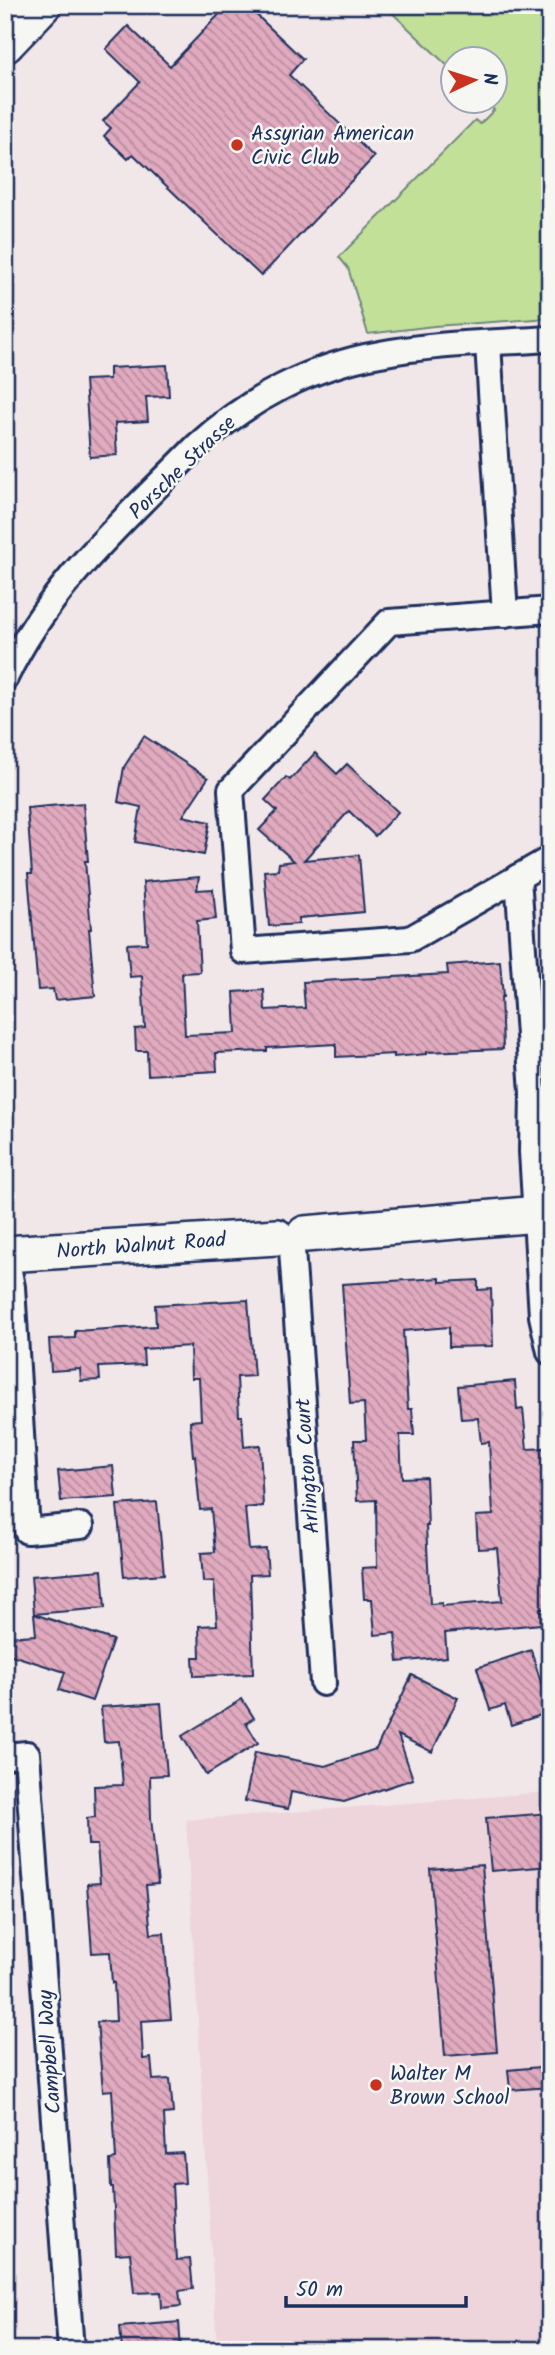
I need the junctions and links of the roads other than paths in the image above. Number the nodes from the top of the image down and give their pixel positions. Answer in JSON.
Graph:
{"nodes":[{"id":1,"x":43,"y":5,"type":"edge"},
{"id":2,"x":5,"y":45,"type":"edge"},
{"id":3,"x":550,"y":339,"type":"edge"},
{"id":4,"x":488,"y":344,"type":"junction"},
{"id":5,"x":550,"y":610,"type":"edge"},
{"id":6,"x":505,"y":614,"type":"junction"},
{"id":7,"x":5,"y":678,"type":"edge"},
{"id":8,"x":550,"y":859,"type":"edge"},
{"id":9,"x":518,"y":877,"type":"junction"},
{"id":10,"x":542,"y":1214,"type":"edge"},
{"id":11,"x":291,"y":1240,"type":"junction"},
{"id":12,"x":5,"y":1253,"type":"edge"},
{"id":13,"x":550,"y":1352,"type":"edge"},
{"id":14,"x":81,"y":1526,"type":"dead end"},
{"id":15,"x":323,"y":1683,"type":"dead end"},
{"id":16,"x":16,"y":1755,"type":"edge"},
{"id":17,"x":71,"y":2350,"type":"edge"}],
"edges":[{"from":1,"to":2,"type":"street"},
{"from":3,"to":4,"type":"street","name":"Porsche Strasse"},
{"from":4,"to":6,"type":"street"},
{"from":4,"to":7,"type":"street","name":"Porsche Strasse"},
{"from":5,"to":6,"type":"street"},
{"from":6,"to":9,"type":"street"},
{"from":8,"to":9,"type":"street"},
{"from":9,"to":10,"type":"street"},
{"from":10,"to":11,"type":"street","name":"North Walnut Road"},
{"from":10,"to":13,"type":"street"},
{"from":11,"to":12,"type":"street","name":"North Walnut Road"},
{"from":11,"to":15,"type":"street","name":"Arlington Court"},
{"from":12,"to":14,"type":"street"},
{"from":16,"to":17,"type":"street","name":"Campbell Way"}]}
